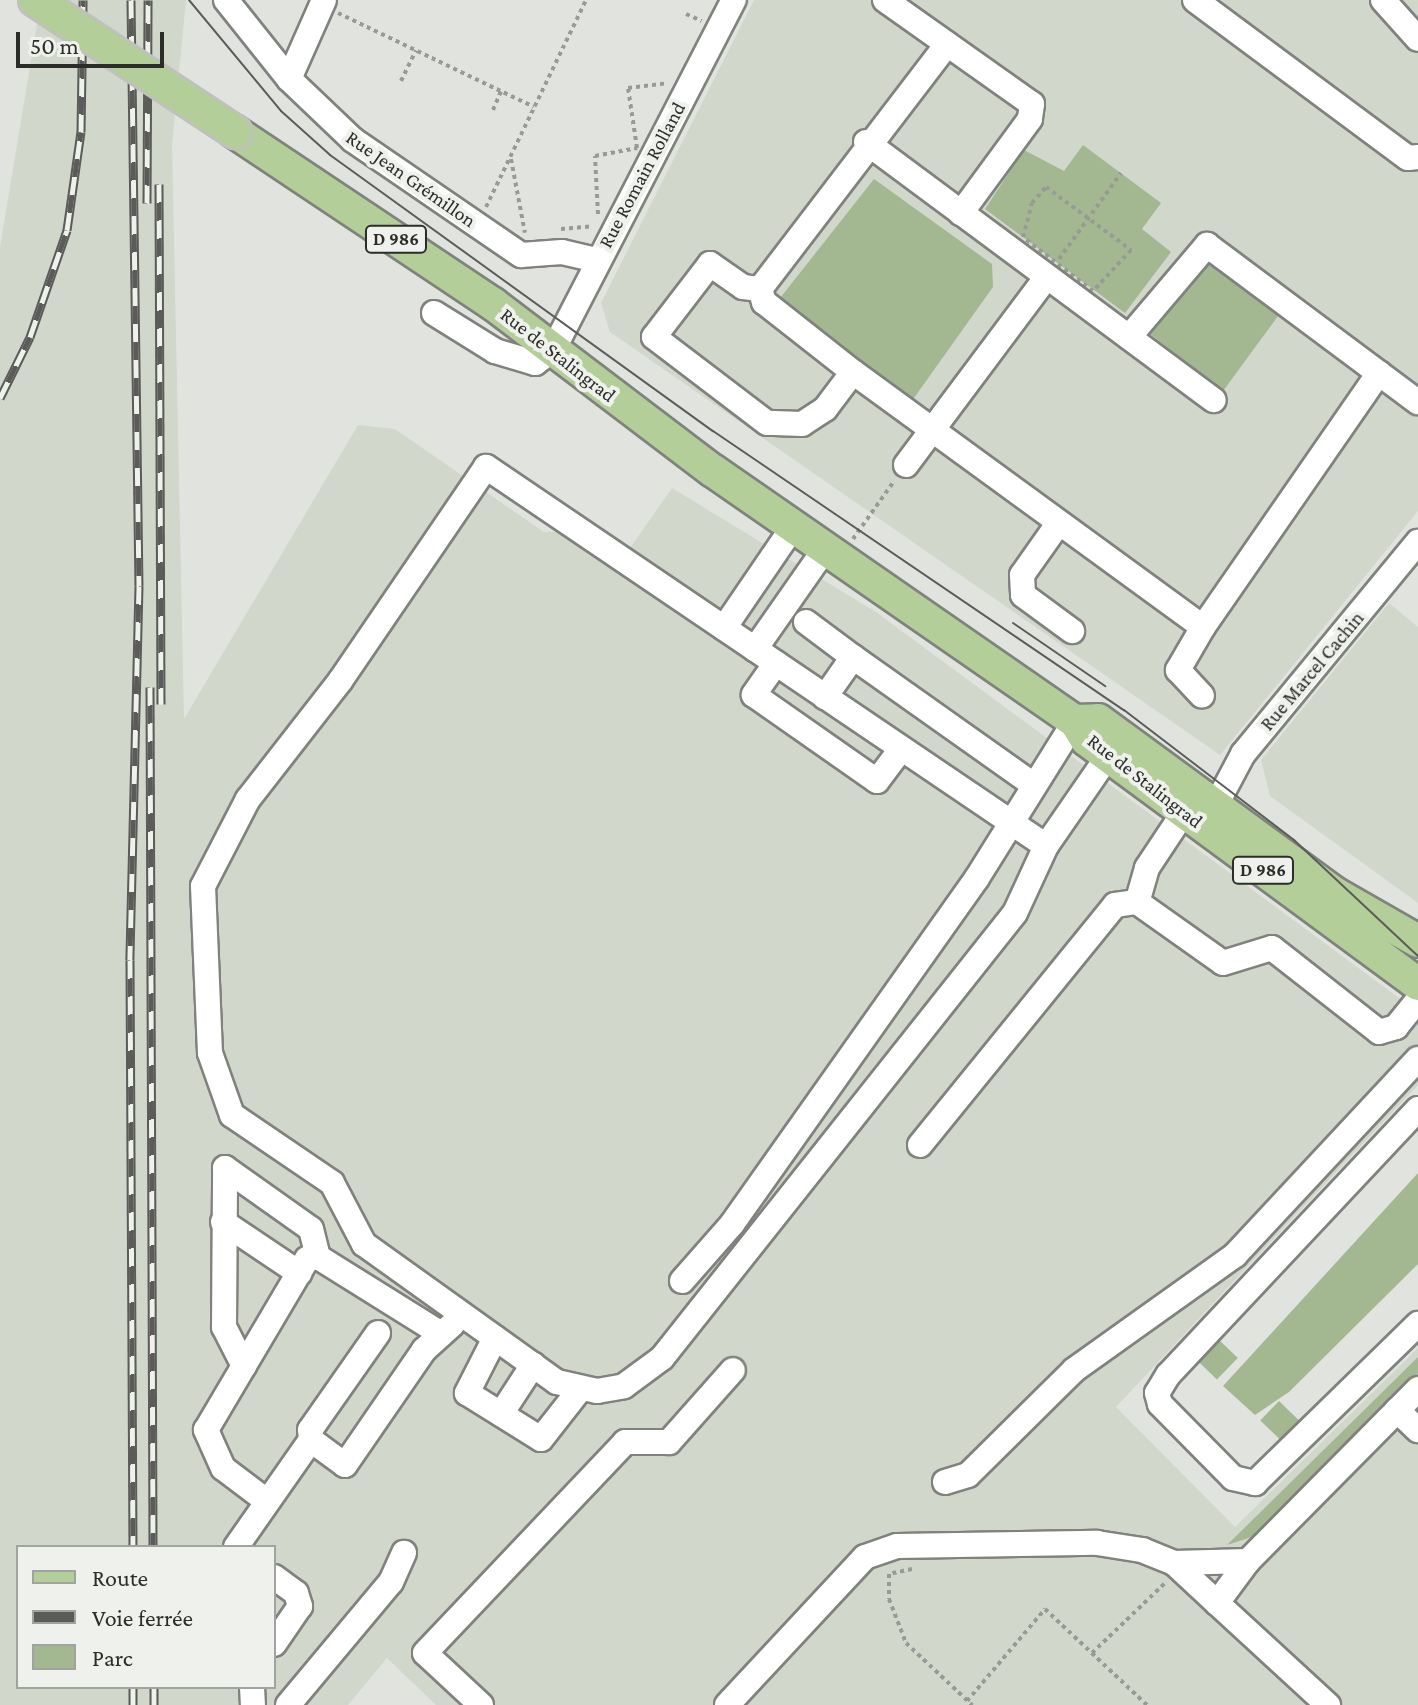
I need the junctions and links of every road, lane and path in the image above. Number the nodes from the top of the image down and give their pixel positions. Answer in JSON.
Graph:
{"nodes":[{"id":1,"x":35,"y":0,"type":"edge"},
{"id":2,"x":226,"y":0,"type":"edge"},
{"id":3,"x":586,"y":0,"type":"edge"},
{"id":4,"x":734,"y":0,"type":"edge"},
{"id":5,"x":885,"y":0,"type":"edge"},
{"id":6,"x":1195,"y":0,"type":"edge"},
{"id":7,"x":1383,"y":0,"type":"edge"},
{"id":8,"x":323,"y":2,"type":"edge"},
{"id":9,"x":1418,"y":39,"type":"edge"},
{"id":10,"x":947,"y":44,"type":"junction"},
{"id":11,"x":416,"y":50,"type":"junction"},
{"id":12,"x":289,"y":79,"type":"junction"},
{"id":13,"x":692,"y":79,"type":"junction"},
{"id":14,"x":401,"y":81,"type":"dead end"},
{"id":15,"x":501,"y":91,"type":"junction"},
{"id":16,"x":534,"y":107,"type":"junction"},
{"id":17,"x":493,"y":110,"type":"dead end"},
{"id":18,"x":866,"y":142,"type":"junction"},
{"id":19,"x":510,"y":156,"type":"junction"},
{"id":20,"x":1418,"y":157,"type":"edge"},
{"id":21,"x":1121,"y":173,"type":"dead end"},
{"id":22,"x":961,"y":213,"type":"junction"},
{"id":23,"x":1088,"y":219,"type":"junction"},
{"id":24,"x":477,"y":225,"type":"junction"},
{"id":25,"x":529,"y":255,"type":"junction"},
{"id":26,"x":591,"y":258,"type":"junction"},
{"id":27,"x":1051,"y":270,"type":"junction"},
{"id":28,"x":760,"y":289,"type":"junction"},
{"id":29,"x":434,"y":313,"type":"dead end"},
{"id":30,"x":1129,"y":337,"type":"junction"},
{"id":31,"x":553,"y":350,"type":"junction"},
{"id":32,"x":853,"y":372,"type":"junction"},
{"id":33,"x":1379,"y":373,"type":"junction"},
{"id":34,"x":1214,"y":400,"type":"dead end"},
{"id":35,"x":1418,"y":402,"type":"edge"},
{"id":36,"x":936,"y":428,"type":"junction"},
{"id":37,"x":901,"y":471,"type":"joint"},
{"id":38,"x":1058,"y":524,"type":"junction"},
{"id":39,"x":793,"y":527,"type":"junction"},
{"id":40,"x":1418,"y":542,"type":"edge"},
{"id":41,"x":833,"y":554,"type":"junction"},
{"id":42,"x":806,"y":622,"type":"dead end"},
{"id":43,"x":1203,"y":627,"type":"junction"},
{"id":44,"x":724,"y":628,"type":"junction"},
{"id":45,"x":1072,"y":631,"type":"dead end"},
{"id":46,"x":755,"y":649,"type":"junction"},
{"id":47,"x":853,"y":657,"type":"junction"},
{"id":48,"x":776,"y":663,"type":"junction"},
{"id":49,"x":1202,"y":696,"type":"dead end"},
{"id":50,"x":825,"y":697,"type":"junction"},
{"id":51,"x":1075,"y":721,"type":"junction"},
{"id":52,"x":901,"y":749,"type":"junction"},
{"id":53,"x":1108,"y":756,"type":"junction"},
{"id":54,"x":1031,"y":783,"type":"junction"},
{"id":55,"x":1216,"y":805,"type":"junction"},
{"id":56,"x":1184,"y":812,"type":"junction"},
{"id":57,"x":1007,"y":822,"type":"junction"},
{"id":58,"x":1219,"y":838,"type":"junction"},
{"id":59,"x":1046,"y":846,"type":"junction"},
{"id":60,"x":1137,"y":902,"type":"junction"},
{"id":61,"x":1418,"y":941,"type":"edge"},
{"id":62,"x":1418,"y":984,"type":"edge"},
{"id":63,"x":1418,"y":1000,"type":"edge"},
{"id":64,"x":1418,"y":1059,"type":"edge"},
{"id":65,"x":1418,"y":1109,"type":"edge"},
{"id":66,"x":920,"y":1145,"type":"dead end"},
{"id":67,"x":223,"y":1222,"type":"junction"},
{"id":68,"x":318,"y":1257,"type":"junction"},
{"id":69,"x":299,"y":1273,"type":"junction"},
{"id":70,"x":682,"y":1281,"type":"dead end"},
{"id":71,"x":463,"y":1315,"type":"junction"},
{"id":72,"x":1418,"y":1324,"type":"edge"},
{"id":73,"x":378,"y":1333,"type":"dead end"},
{"id":74,"x":441,"y":1334,"type":"junction"},
{"id":75,"x":495,"y":1338,"type":"junction"},
{"id":76,"x":533,"y":1365,"type":"junction"},
{"id":77,"x":244,"y":1366,"type":"junction"},
{"id":78,"x":733,"y":1370,"type":"dead end"},
{"id":79,"x":581,"y":1388,"type":"junction"},
{"id":80,"x":1418,"y":1389,"type":"edge"},
{"id":81,"x":1397,"y":1410,"type":"junction"},
{"id":82,"x":501,"y":1414,"type":"junction"},
{"id":83,"x":1418,"y":1430,"type":"edge"},
{"id":84,"x":311,"y":1440,"type":"junction"},
{"id":85,"x":945,"y":1482,"type":"dead end"},
{"id":86,"x":264,"y":1499,"type":"junction"},
{"id":87,"x":237,"y":1545,"type":"edge"},
{"id":88,"x":404,"y":1553,"type":"dead end"},
{"id":89,"x":1248,"y":1561,"type":"junction"},
{"id":90,"x":1173,"y":1572,"type":"junction"},
{"id":91,"x":276,"y":1578,"type":"edge"},
{"id":92,"x":889,"y":1599,"type":"dead end"},
{"id":93,"x":1217,"y":1603,"type":"junction"},
{"id":94,"x":276,"y":1641,"type":"edge"},
{"id":95,"x":1092,"y":1653,"type":"junction"},
{"id":96,"x":970,"y":1703,"type":"edge"},
{"id":97,"x":288,"y":1705,"type":"edge"},
{"id":98,"x":481,"y":1705,"type":"edge"},
{"id":99,"x":727,"y":1705,"type":"edge"},
{"id":100,"x":1147,"y":1705,"type":"edge"},
{"id":101,"x":1328,"y":1705,"type":"edge"}],
"edges":[{"from":1,"to":31,"type":"main road","name":"Rue de Stalingrad","number":"D 986","bridge":true},
{"from":2,"to":12,"type":"street","name":"Rue Jean Grémillon"},
{"from":3,"to":16,"type":"path"},
{"from":4,"to":13,"type":"street","name":"Rue Romain Rolland"},
{"from":5,"to":10,"type":"street"},
{"from":6,"to":20,"type":"street"},
{"from":7,"to":9,"type":"street"},
{"from":8,"to":11,"type":"path"},
{"from":8,"to":12,"type":"street"},
{"from":10,"to":18,"type":"street"},
{"from":10,"to":22,"type":"street"},
{"from":11,"to":14,"type":"path"},
{"from":11,"to":15,"type":"path"},
{"from":12,"to":24,"type":"street","name":"Rue Jean Grémillon"},
{"from":13,"to":26,"type":"street","name":"Rue Romain Rolland"},
{"from":13,"to":26,"type":"path"},
{"from":15,"to":16,"type":"path"},
{"from":15,"to":17,"type":"path"},
{"from":16,"to":19,"type":"path"},
{"from":18,"to":22,"type":"street"},
{"from":18,"to":28,"type":"street"},
{"from":19,"to":24,"type":"path"},
{"from":19,"to":25,"type":"path"},
{"from":21,"to":23,"type":"path"},
{"from":22,"to":27,"type":"street"},
{"from":23,"to":27,"type":"path"},
{"from":23,"to":27,"type":"path"},
{"from":23,"to":27,"type":"path"},
{"from":24,"to":25,"type":"street","name":"Rue Jean Grémillon"},
{"from":25,"to":26,"type":"street","name":"Rue Jean Grémillon"},
{"from":26,"to":31,"type":"street","name":"Rue Romain Rolland"},
{"from":27,"to":30,"type":"street"},
{"from":27,"to":36,"type":"street"},
{"from":28,"to":32,"type":"street"},
{"from":28,"to":32,"type":"street"},
{"from":29,"to":31,"type":"street"},
{"from":30,"to":33,"type":"street"},
{"from":30,"to":34,"type":"street"},
{"from":31,"to":39,"type":"main road","name":"Rue de Stalingrad","number":"D 986"},
{"from":32,"to":36,"type":"street"},
{"from":33,"to":35,"type":"street"},
{"from":33,"to":43,"type":"street"},
{"from":36,"to":37,"type":"street"},
{"from":36,"to":38,"type":"street"},
{"from":37,"to":41,"type":"path"},
{"from":38,"to":43,"type":"street"},
{"from":38,"to":45,"type":"street"},
{"from":39,"to":41,"type":"main road","name":"Rue de Stalingrad","number":"D 986"},
{"from":39,"to":44,"type":"street"},
{"from":40,"to":55,"type":"street","name":"Rue Marcel Cachin"},
{"from":41,"to":46,"type":"street"},
{"from":41,"to":51,"type":"main road","name":"Rue de Stalingrad","number":"D 986"},
{"from":42,"to":47,"type":"street"},
{"from":43,"to":49,"type":"street"},
{"from":44,"to":46,"type":"street"},
{"from":44,"to":71,"type":"street"},
{"from":46,"to":48,"type":"street"},
{"from":47,"to":50,"type":"street"},
{"from":47,"to":54,"type":"street"},
{"from":48,"to":50,"type":"street"},
{"from":48,"to":52,"type":"street"},
{"from":50,"to":52,"type":"street"},
{"from":51,"to":53,"type":"main road","name":"Rue de Stalingrad","number":"D 986"},
{"from":51,"to":54,"type":"street"},
{"from":51,"to":55,"type":"main road","name":"Rue de Stalingrad","number":"D 986"},
{"from":52,"to":57,"type":"street"},
{"from":53,"to":56,"type":"main road","name":"Rue de Stalingrad","number":"D 986"},
{"from":53,"to":59,"type":"street"},
{"from":54,"to":57,"type":"street"},
{"from":55,"to":58,"type":"main road","name":"Rue de Stalingrad"},
{"from":55,"to":61,"type":"main road","name":"Rue de Stalingrad","number":"D 986"},
{"from":56,"to":58,"type":"main road","name":"Rue de Stalingrad","number":"D 986"},
{"from":56,"to":60,"type":"street"},
{"from":57,"to":59,"type":"street"},
{"from":57,"to":70,"type":"street"},
{"from":58,"to":62,"type":"main road","name":"Rue de Stalingrad","number":"D 986"},
{"from":59,"to":79,"type":"street"},
{"from":60,"to":63,"type":"street"},
{"from":60,"to":66,"type":"street"},
{"from":64,"to":85,"type":"street"},
{"from":65,"to":72,"type":"street"},
{"from":67,"to":68,"type":"street"},
{"from":67,"to":69,"type":"street"},
{"from":67,"to":77,"type":"street"},
{"from":68,"to":69,"type":"street"},
{"from":68,"to":74,"type":"street"},
{"from":69,"to":77,"type":"street"},
{"from":71,"to":74,"type":"street"},
{"from":71,"to":75,"type":"street"},
{"from":73,"to":84,"type":"street"},
{"from":74,"to":84,"type":"street"},
{"from":75,"to":76,"type":"street"},
{"from":75,"to":82,"type":"street"},
{"from":76,"to":79,"type":"street"},
{"from":76,"to":82,"type":"street"},
{"from":77,"to":86,"type":"street"},
{"from":78,"to":98,"type":"street"},
{"from":79,"to":82,"type":"street"},
{"from":80,"to":81,"type":"street"},
{"from":81,"to":83,"type":"street"},
{"from":81,"to":89,"type":"street"},
{"from":84,"to":86,"type":"street"},
{"from":86,"to":87,"type":"street"},
{"from":88,"to":97,"type":"street"},
{"from":89,"to":90,"type":"street"},
{"from":89,"to":93,"type":"street"},
{"from":90,"to":93,"type":"street"},
{"from":90,"to":95,"type":"path"},
{"from":90,"to":99,"type":"street"},
{"from":91,"to":94,"type":"street"},
{"from":92,"to":96,"type":"path"},
{"from":93,"to":101,"type":"street"},
{"from":95,"to":96,"type":"path"},
{"from":95,"to":100,"type":"path"}]}
